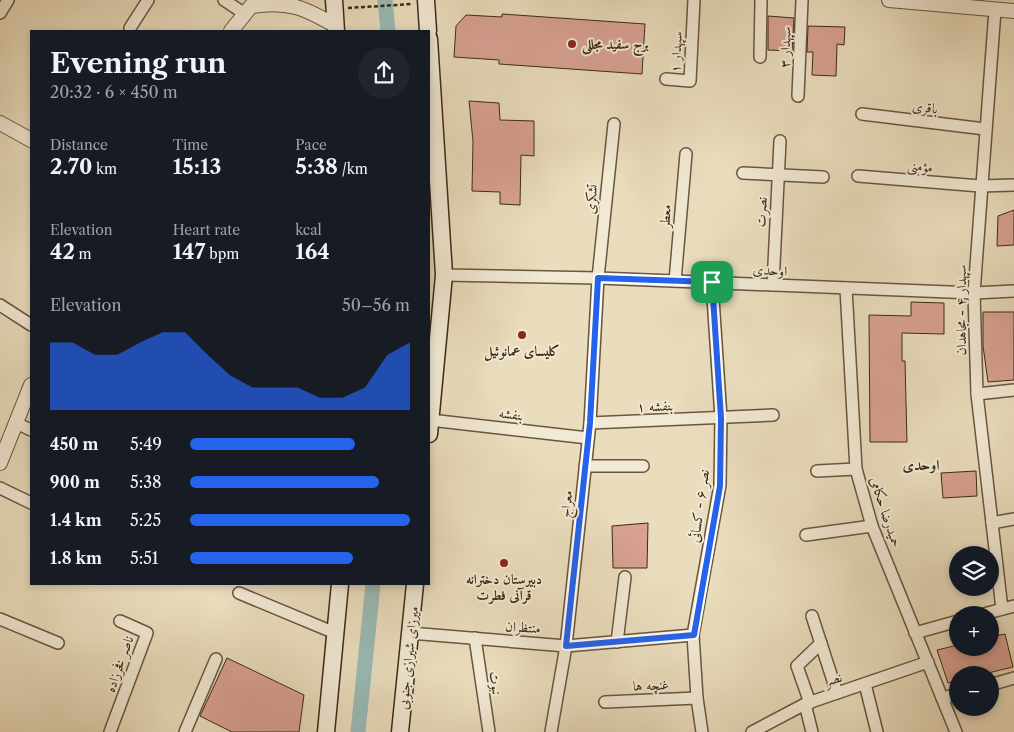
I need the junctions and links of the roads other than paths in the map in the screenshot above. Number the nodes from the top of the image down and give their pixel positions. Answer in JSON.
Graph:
{"nodes":[{"id":1,"x":8,"y":0,"type":"edge"},
{"id":2,"x":148,"y":0,"type":"edge"},
{"id":3,"x":224,"y":0,"type":"edge"},
{"id":4,"x":694,"y":0,"type":"edge"},
{"id":5,"x":761,"y":0,"type":"edge"},
{"id":6,"x":802,"y":0,"type":"edge"},
{"id":7,"x":889,"y":0,"type":"edge"},
{"id":8,"x":427,"y":1,"type":"edge"},
{"id":9,"x":251,"y":6,"type":"edge"},
{"id":10,"x":995,"y":10,"type":"junction"},
{"id":11,"x":1014,"y":11,"type":"edge"},
{"id":12,"x":0,"y":13,"type":"edge"},
{"id":13,"x":337,"y":13,"type":"edge"},
{"id":14,"x":130,"y":28,"type":"dead end"},
{"id":15,"x":232,"y":30,"type":"edge"},
{"id":16,"x":428,"y":30,"type":"edge"},
{"id":17,"x":430,"y":55,"type":"edge"},
{"id":18,"x":760,"y":57,"type":"dead end"},
{"id":19,"x":666,"y":79,"type":"dead end"},
{"id":20,"x":798,"y":96,"type":"dead end"},
{"id":21,"x":862,"y":114,"type":"dead end"},
{"id":22,"x":0,"y":123,"type":"edge"},
{"id":23,"x":614,"y":124,"type":"dead end"},
{"id":24,"x":985,"y":129,"type":"junction"},
{"id":25,"x":30,"y":139,"type":"edge"},
{"id":26,"x":780,"y":141,"type":"dead end"},
{"id":27,"x":686,"y":154,"type":"dead end"},
{"id":28,"x":743,"y":173,"type":"dead end"},
{"id":29,"x":778,"y":175,"type":"junction"},
{"id":30,"x":858,"y":176,"type":"dead end"},
{"id":31,"x":822,"y":177,"type":"dead end"},
{"id":32,"x":1014,"y":185,"type":"edge"},
{"id":33,"x":980,"y":186,"type":"junction"},
{"id":34,"x":444,"y":275,"type":"junction"},
{"id":35,"x":598,"y":278,"type":"junction"},
{"id":36,"x":675,"y":281,"type":"junction"},
{"id":37,"x":712,"y":282,"type":"junction"},
{"id":38,"x":773,"y":285,"type":"junction"},
{"id":39,"x":846,"y":288,"type":"junction"},
{"id":40,"x":1014,"y":291,"type":"edge"},
{"id":41,"x":974,"y":293,"type":"junction"},
{"id":42,"x":0,"y":305,"type":"edge"},
{"id":43,"x":30,"y":324,"type":"edge"},
{"id":44,"x":30,"y":388,"type":"edge"},
{"id":45,"x":1014,"y":390,"type":"edge"},
{"id":46,"x":977,"y":394,"type":"junction"},
{"id":47,"x":773,"y":415,"type":"dead end"},
{"id":48,"x":430,"y":417,"type":"edge"},
{"id":49,"x":721,"y":418,"type":"junction"},
{"id":50,"x":16,"y":423,"type":"junction"},
{"id":51,"x":590,"y":423,"type":"junction"},
{"id":52,"x":430,"y":427,"type":"edge"},
{"id":53,"x":30,"y":430,"type":"edge"},
{"id":54,"x":588,"y":438,"type":"junction"},
{"id":55,"x":0,"y":463,"type":"edge"},
{"id":56,"x":585,"y":466,"type":"junction"},
{"id":57,"x":643,"y":466,"type":"dead end"},
{"id":58,"x":856,"y":469,"type":"junction"},
{"id":59,"x":817,"y":471,"type":"dead end"},
{"id":60,"x":0,"y":488,"type":"edge"},
{"id":61,"x":30,"y":503,"type":"edge"},
{"id":62,"x":1014,"y":519,"type":"edge"},
{"id":63,"x":992,"y":523,"type":"junction"},
{"id":64,"x":872,"y":526,"type":"junction"},
{"id":65,"x":806,"y":535,"type":"dead end"},
{"id":66,"x":625,"y":577,"type":"dead end"},
{"id":67,"x":340,"y":585,"type":"edge"},
{"id":68,"x":415,"y":585,"type":"edge"},
{"id":69,"x":239,"y":593,"type":"dead end"},
{"id":70,"x":1014,"y":606,"type":"edge"},
{"id":71,"x":1002,"y":609,"type":"junction"},
{"id":72,"x":999,"y":610,"type":"edge"},
{"id":73,"x":812,"y":616,"type":"dead end"},
{"id":74,"x":0,"y":619,"type":"edge"},
{"id":75,"x":120,"y":622,"type":"dead end"},
{"id":76,"x":949,"y":624,"type":"edge"},
{"id":77,"x":335,"y":633,"type":"junction"},
{"id":78,"x":410,"y":633,"type":"junction"},
{"id":79,"x":916,"y":633,"type":"junction"},
{"id":80,"x":694,"y":635,"type":"junction"},
{"id":81,"x":475,"y":638,"type":"junction"},
{"id":82,"x":617,"y":642,"type":"junction"},
{"id":83,"x":821,"y":642,"type":"junction"},
{"id":84,"x":58,"y":643,"type":"dead end"},
{"id":85,"x":566,"y":646,"type":"junction"},
{"id":86,"x":216,"y":659,"type":"dead end"},
{"id":87,"x":928,"y":662,"type":"junction"},
{"id":88,"x":1014,"y":678,"type":"edge"},
{"id":89,"x":999,"y":682,"type":"edge"},
{"id":90,"x":865,"y":684,"type":"junction"},
{"id":91,"x":837,"y":693,"type":"junction"},
{"id":92,"x":949,"y":696,"type":"edge"},
{"id":93,"x":697,"y":698,"type":"junction"},
{"id":94,"x":942,"y":698,"type":"junction"},
{"id":95,"x":605,"y":702,"type":"dead end"},
{"id":96,"x":807,"y":704,"type":"junction"},
{"id":97,"x":110,"y":732,"type":"edge"},
{"id":98,"x":185,"y":732,"type":"edge"},
{"id":99,"x":326,"y":732,"type":"edge"},
{"id":100,"x":400,"y":732,"type":"edge"},
{"id":101,"x":489,"y":732,"type":"edge"},
{"id":102,"x":551,"y":732,"type":"edge"},
{"id":103,"x":702,"y":732,"type":"edge"},
{"id":104,"x":752,"y":732,"type":"edge"},
{"id":105,"x":812,"y":732,"type":"edge"},
{"id":106,"x":877,"y":732,"type":"edge"},
{"id":107,"x":956,"y":732,"type":"edge"}],
"edges":[{"from":1,"to":12,"type":"street"},
{"from":2,"to":14,"type":"street"},
{"from":3,"to":9,"type":"street"},
{"from":4,"to":19,"type":"street","name":"سپهدار ۱"},
{"from":5,"to":18,"type":"street"},
{"from":6,"to":20,"type":"street","name":"سپهدار ۳"},
{"from":7,"to":10,"type":"street"},
{"from":8,"to":16,"type":"main road"},
{"from":9,"to":13,"type":"street"},
{"from":9,"to":15,"type":"street"},
{"from":10,"to":11,"type":"street"},
{"from":10,"to":24,"type":"street","name":"سپهدار ۴ - مجاهدان"},
{"from":17,"to":34,"type":"main road"},
{"from":21,"to":24,"type":"street","name":"باقری"},
{"from":22,"to":25,"type":"street"},
{"from":23,"to":35,"type":"street","name":"تشکری"},
{"from":24,"to":33,"type":"street","name":"سپهدار ۴ - مجاهدان"},
{"from":26,"to":29,"type":"street","name":"نصرت"},
{"from":27,"to":36,"type":"street","name":"معطر"},
{"from":28,"to":29,"type":"street"},
{"from":29,"to":31,"type":"street"},
{"from":29,"to":38,"type":"street","name":"نصرت"},
{"from":30,"to":33,"type":"street","name":"مؤمنی"},
{"from":32,"to":33,"type":"street","name":"مؤمنی"},
{"from":33,"to":41,"type":"street","name":"سپهدار ۴ - مجاهدان"},
{"from":34,"to":35,"type":"street","name":"اوحدی"},
{"from":34,"to":48,"type":"main road"},
{"from":35,"to":36,"type":"street","name":"اوحدی"},
{"from":35,"to":51,"type":"street","name":"معراج"},
{"from":36,"to":37,"type":"street","name":"اوحدی"},
{"from":37,"to":38,"type":"street","name":"اوحدی"},
{"from":37,"to":49,"type":"street","name":"نصر ۶ - کسائی"},
{"from":38,"to":39,"type":"street","name":"اوحدی"},
{"from":39,"to":41,"type":"street","name":"اوحدی"},
{"from":39,"to":58,"type":"street","name":"حمیدرضا حکامی"},
{"from":40,"to":41,"type":"street","name":"اوحدی"},
{"from":41,"to":46,"type":"street","name":"سپهدار ۴ - مجاهدان"},
{"from":42,"to":43,"type":"street"},
{"from":44,"to":50,"type":"street"},
{"from":45,"to":46,"type":"street"},
{"from":46,"to":63,"type":"street","name":"سپهدار ۴ - مجاهدان"},
{"from":47,"to":49,"type":"street","name":"بنفشه ۱"},
{"from":49,"to":51,"type":"street","name":"بنفشه ۱"},
{"from":49,"to":80,"type":"street","name":"نصر ۶ - کسائی"},
{"from":50,"to":53,"type":"street"},
{"from":50,"to":55,"type":"street"},
{"from":51,"to":54,"type":"street","name":"معراج"},
{"from":52,"to":54,"type":"street","name":"بنفشه"},
{"from":54,"to":56,"type":"street","name":"معراج"},
{"from":56,"to":57,"type":"street"},
{"from":56,"to":85,"type":"street","name":"معراج"},
{"from":58,"to":59,"type":"street"},
{"from":58,"to":64,"type":"street","name":"حمیدرضا حکامی"},
{"from":60,"to":61,"type":"street"},
{"from":62,"to":63,"type":"street"},
{"from":63,"to":71,"type":"street","name":"سپهدار ۴ - مجاهدان"},
{"from":64,"to":65,"type":"street"},
{"from":64,"to":79,"type":"street","name":"حمیدرضا حکامی"},
{"from":66,"to":82,"type":"street"},
{"from":67,"to":77,"type":"main road"},
{"from":68,"to":78,"type":"main road","name":"میرزای شیرازی جنوبی"},
{"from":69,"to":77,"type":"street"},
{"from":70,"to":71,"type":"street"},
{"from":71,"to":72,"type":"street"},
{"from":73,"to":83,"type":"street"},
{"from":74,"to":84,"type":"street"},
{"from":75,"to":97,"type":"street","name":"ناصر فخرزاده"},
{"from":76,"to":79,"type":"street"},
{"from":77,"to":99,"type":"main road"},
{"from":78,"to":81,"type":"street","name":"منتظران"},
{"from":78,"to":100,"type":"main road","name":"میرزای شیرازی جنوبی"},
{"from":79,"to":87,"type":"street","name":"حمیدرضا حکامی"},
{"from":80,"to":82,"type":"street","name":"منتظران"},
{"from":80,"to":93,"type":"street","name":"نصر ۶ - کسائی"},
{"from":81,"to":85,"type":"street","name":"منتظران"},
{"from":81,"to":101,"type":"street","name":"نبوت"},
{"from":82,"to":85,"type":"street","name":"منتظران"},
{"from":83,"to":91,"type":"street"},
{"from":83,"to":96,"type":"street"},
{"from":85,"to":102,"type":"street","name":"معراج"},
{"from":86,"to":98,"type":"street"},
{"from":87,"to":90,"type":"street","name":"نصر"},
{"from":87,"to":94,"type":"street","name":"حمیدرضا حکامی"},
{"from":88,"to":89,"type":"street"},
{"from":90,"to":91,"type":"street","name":"نصر"},
{"from":90,"to":106,"type":"street"},
{"from":91,"to":96,"type":"street","name":"نصر"},
{"from":92,"to":94,"type":"street"},
{"from":93,"to":95,"type":"street","name":"غنچه ها"},
{"from":93,"to":103,"type":"street","name":"نصر ۶ - کسائی"},
{"from":94,"to":107,"type":"street","name":"حمیدرضا حکامی"},
{"from":96,"to":104,"type":"street","name":"نصر"},
{"from":96,"to":105,"type":"street"}]}
